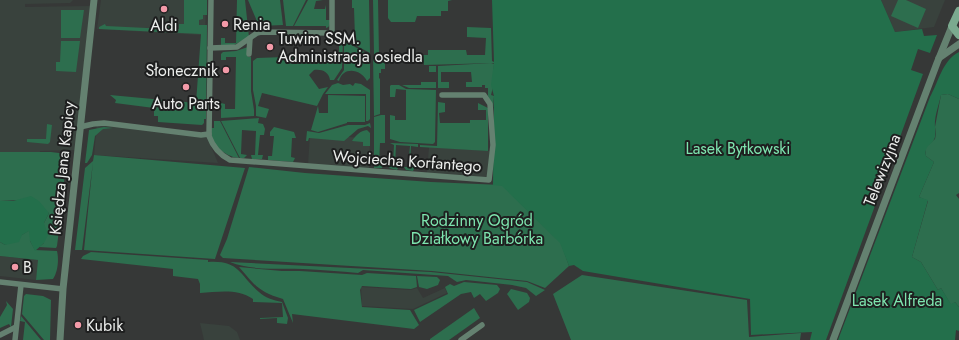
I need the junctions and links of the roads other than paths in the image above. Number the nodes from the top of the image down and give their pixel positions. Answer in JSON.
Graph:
{"nodes":[{"id":1,"x":94,"y":0,"type":"edge"},
{"id":2,"x":210,"y":0,"type":"edge"},
{"id":3,"x":332,"y":0,"type":"edge"},
{"id":4,"x":959,"y":11,"type":"edge"},
{"id":5,"x":955,"y":25,"type":"edge"},
{"id":6,"x":959,"y":35,"type":"edge"},
{"id":7,"x":250,"y":38,"type":"junction"},
{"id":8,"x":959,"y":44,"type":"edge"},
{"id":9,"x":210,"y":48,"type":"junction"},
{"id":10,"x":250,"y":54,"type":"dead end"},
{"id":11,"x":939,"y":58,"type":"junction"},
{"id":12,"x":442,"y":95,"type":"dead end"},
{"id":13,"x":80,"y":127,"type":"junction"},
{"id":14,"x":209,"y":134,"type":"junction"},
{"id":15,"x":0,"y":282,"type":"edge"},
{"id":16,"x":21,"y":285,"type":"junction"},
{"id":17,"x":63,"y":290,"type":"junction"},
{"id":18,"x":482,"y":325,"type":"dead end"},
{"id":19,"x":16,"y":327,"type":"junction"},
{"id":20,"x":0,"y":334,"type":"edge"},
{"id":21,"x":15,"y":340,"type":"edge"},
{"id":22,"x":60,"y":340,"type":"edge"},
{"id":23,"x":462,"y":340,"type":"edge"},
{"id":24,"x":832,"y":340,"type":"edge"}],
"edges":[{"from":1,"to":13,"type":"street","name":"Księdza Jana Kapicy"},
{"from":2,"to":9,"type":"street","name":"Wojciecha Korfantego"},
{"from":3,"to":7,"type":"street"},
{"from":4,"to":5,"type":"main road","name":"Telewizyjna"},
{"from":5,"to":6,"type":"main road"},
{"from":5,"to":11,"type":"street","name":"Telewizyjna"},
{"from":7,"to":9,"type":"street"},
{"from":7,"to":10,"type":"street"},
{"from":8,"to":11,"type":"street"},
{"from":9,"to":14,"type":"street","name":"Wojciecha Korfantego"},
{"from":11,"to":24,"type":"street","name":"Telewizyjna"},
{"from":12,"to":14,"type":"street","name":"Wojciecha Korfantego"},
{"from":13,"to":14,"type":"street"},
{"from":13,"to":17,"type":"street","name":"Księdza Jana Kapicy"},
{"from":15,"to":16,"type":"street"},
{"from":16,"to":17,"type":"street"},
{"from":16,"to":19,"type":"street"},
{"from":17,"to":22,"type":"street","name":"Księdza Jana Kapicy"},
{"from":18,"to":23,"type":"street"},
{"from":19,"to":20,"type":"street"},
{"from":19,"to":21,"type":"street"}]}
